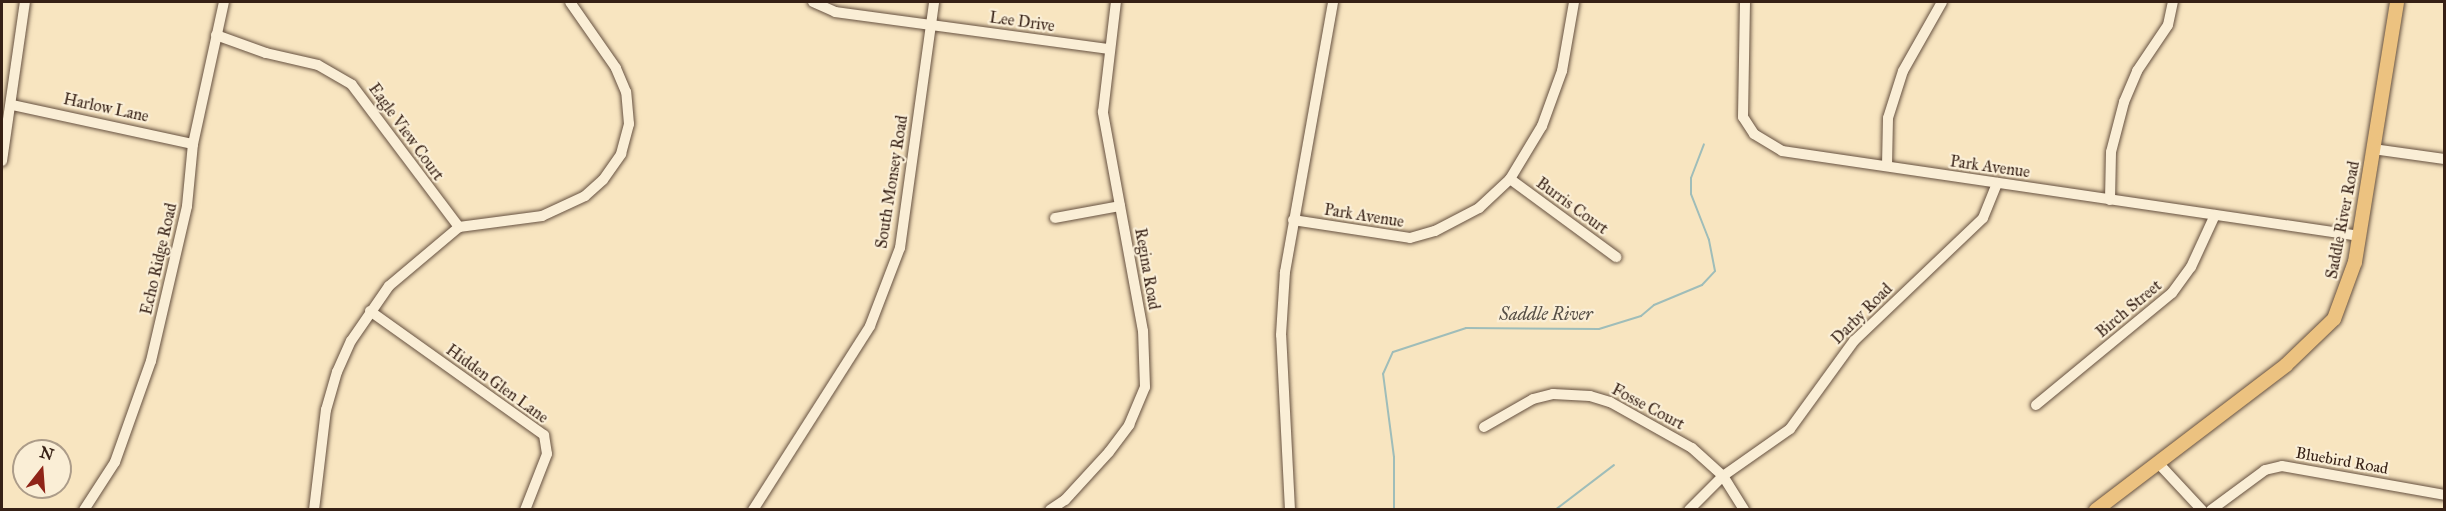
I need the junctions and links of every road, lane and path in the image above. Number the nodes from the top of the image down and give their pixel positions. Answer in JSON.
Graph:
{"nodes":[{"id":1,"x":26,"y":2,"type":"edge"},
{"id":2,"x":224,"y":2,"type":"edge"},
{"id":3,"x":570,"y":2,"type":"edge"},
{"id":4,"x":813,"y":2,"type":"edge"},
{"id":5,"x":934,"y":2,"type":"edge"},
{"id":6,"x":1116,"y":2,"type":"edge"},
{"id":7,"x":1333,"y":2,"type":"edge"},
{"id":8,"x":1574,"y":2,"type":"edge"},
{"id":9,"x":1745,"y":2,"type":"edge"},
{"id":10,"x":1942,"y":2,"type":"edge"},
{"id":11,"x":2173,"y":2,"type":"edge"},
{"id":12,"x":2397,"y":2,"type":"edge"},
{"id":13,"x":930,"y":25,"type":"junction"},
{"id":14,"x":216,"y":35,"type":"junction"},
{"id":15,"x":1110,"y":49,"type":"junction"},
{"id":16,"x":12,"y":105,"type":"junction"},
{"id":17,"x":193,"y":144,"type":"junction"},
{"id":18,"x":2373,"y":149,"type":"junction"},
{"id":19,"x":2445,"y":159,"type":"edge"},
{"id":20,"x":2,"y":161,"type":"edge"},
{"id":21,"x":1887,"y":166,"type":"junction"},
{"id":22,"x":1510,"y":178,"type":"junction"},
{"id":23,"x":1997,"y":183,"type":"junction"},
{"id":24,"x":2110,"y":200,"type":"junction"},
{"id":25,"x":1120,"y":206,"type":"junction"},
{"id":26,"x":2214,"y":215,"type":"junction"},
{"id":27,"x":1055,"y":218,"type":"dead end"},
{"id":28,"x":1293,"y":220,"type":"junction"},
{"id":29,"x":459,"y":227,"type":"junction"},
{"id":30,"x":2360,"y":236,"type":"junction"},
{"id":31,"x":1616,"y":257,"type":"dead end"},
{"id":32,"x":370,"y":311,"type":"junction"},
{"id":33,"x":2036,"y":405,"type":"dead end"},
{"id":34,"x":1484,"y":427,"type":"dead end"},
{"id":35,"x":2160,"y":465,"type":"junction"},
{"id":36,"x":1723,"y":476,"type":"junction"},
{"id":37,"x":2445,"y":495,"type":"edge"},
{"id":38,"x":84,"y":510,"type":"edge"},
{"id":39,"x":314,"y":510,"type":"edge"},
{"id":40,"x":525,"y":510,"type":"edge"},
{"id":41,"x":753,"y":510,"type":"edge"},
{"id":42,"x":1050,"y":510,"type":"edge"},
{"id":43,"x":1290,"y":510,"type":"edge"},
{"id":44,"x":1689,"y":510,"type":"edge"},
{"id":45,"x":1744,"y":510,"type":"edge"},
{"id":46,"x":2096,"y":510,"type":"edge"},
{"id":47,"x":2202,"y":510,"type":"edge"},
{"id":48,"x":2211,"y":510,"type":"edge"}],
"edges":[{"from":1,"to":16,"type":"street"},
{"from":2,"to":14,"type":"street","name":"Echo Ridge Road"},
{"from":3,"to":29,"type":"street"},
{"from":4,"to":13,"type":"street","name":"Lee Drive"},
{"from":5,"to":13,"type":"street","name":"South Monsey Road"},
{"from":6,"to":15,"type":"street","name":"Regina Road"},
{"from":7,"to":28,"type":"street"},
{"from":8,"to":22,"type":"street","name":"Park Avenue"},
{"from":9,"to":21,"type":"street","name":"Park Avenue"},
{"from":10,"to":21,"type":"street"},
{"from":11,"to":24,"type":"street"},
{"from":12,"to":18,"type":"main road","name":"Saddle River Road"},
{"from":13,"to":15,"type":"street","name":"Lee Drive"},
{"from":13,"to":41,"type":"street","name":"South Monsey Road"},
{"from":14,"to":17,"type":"street","name":"Echo Ridge Road"},
{"from":14,"to":29,"type":"street","name":"Eagle View Court"},
{"from":15,"to":25,"type":"street","name":"Regina Road"},
{"from":16,"to":17,"type":"street","name":"Harlow Lane"},
{"from":16,"to":20,"type":"street"},
{"from":17,"to":38,"type":"street","name":"Echo Ridge Road"},
{"from":18,"to":19,"type":"street"},
{"from":18,"to":30,"type":"main road","name":"Saddle River Road"},
{"from":21,"to":23,"type":"street","name":"Park Avenue"},
{"from":22,"to":28,"type":"street","name":"Park Avenue"},
{"from":22,"to":31,"type":"street","name":"Burris Court"},
{"from":23,"to":24,"type":"street","name":"Park Avenue"},
{"from":23,"to":36,"type":"street","name":"Darby Road"},
{"from":24,"to":26,"type":"street","name":"Park Avenue"},
{"from":25,"to":27,"type":"street"},
{"from":25,"to":42,"type":"street","name":"Regina Road"},
{"from":26,"to":30,"type":"street","name":"Park Avenue"},
{"from":26,"to":33,"type":"street","name":"Birch Street"},
{"from":28,"to":43,"type":"street"},
{"from":29,"to":32,"type":"street"},
{"from":30,"to":35,"type":"main road","name":"Saddle River Road"},
{"from":32,"to":39,"type":"street"},
{"from":32,"to":40,"type":"street","name":"Hidden Glen Lane"},
{"from":34,"to":36,"type":"street","name":"Fosse Court"},
{"from":35,"to":46,"type":"main road","name":"Saddle River Road"},
{"from":35,"to":47,"type":"street"},
{"from":36,"to":44,"type":"street","name":"Darby Road"},
{"from":36,"to":45,"type":"street","name":"Fosse Court"},
{"from":37,"to":48,"type":"street","name":"Bluebird Road"}]}
